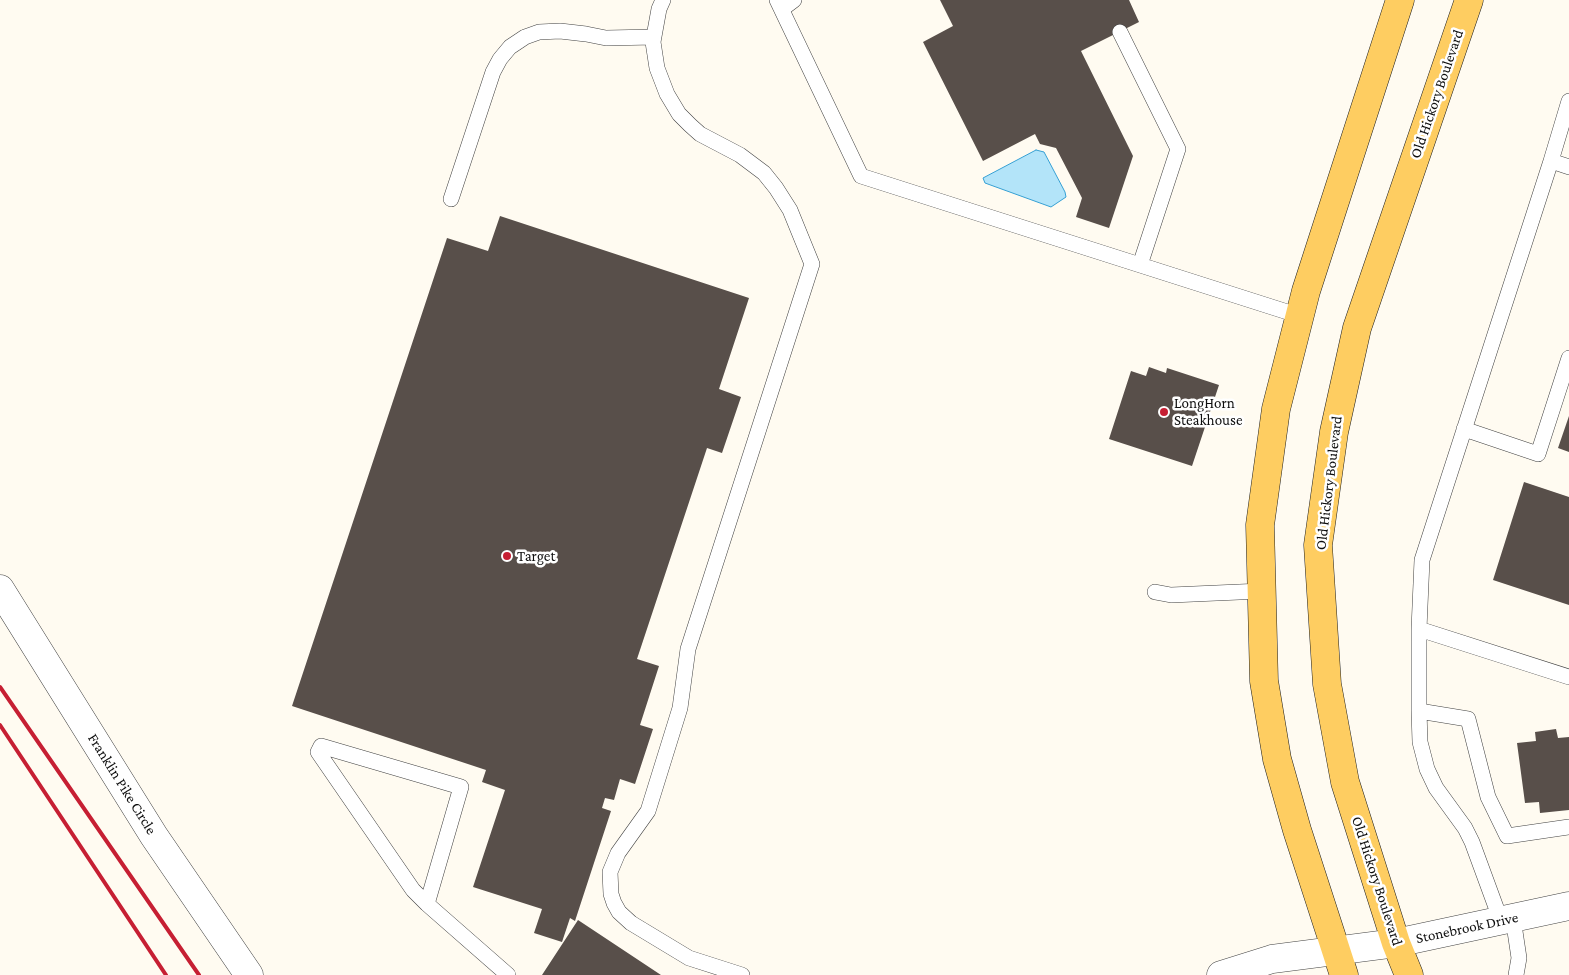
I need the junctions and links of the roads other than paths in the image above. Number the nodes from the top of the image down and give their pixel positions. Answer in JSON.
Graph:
{"nodes":[{"id":1,"x":663,"y":0,"type":"edge"},
{"id":2,"x":1400,"y":0,"type":"edge"},
{"id":3,"x":1469,"y":0,"type":"edge"},
{"id":4,"x":784,"y":3,"type":"edge"},
{"id":5,"x":1120,"y":32,"type":"dead end"},
{"id":6,"x":654,"y":37,"type":"junction"},
{"id":7,"x":1569,"y":101,"type":"edge"},
{"id":8,"x":1551,"y":161,"type":"junction"},
{"id":9,"x":1569,"y":167,"type":"edge"},
{"id":10,"x":451,"y":199,"type":"dead end"},
{"id":11,"x":1140,"y":265,"type":"junction"},
{"id":12,"x":1300,"y":316,"type":"junction"},
{"id":13,"x":1569,"y":358,"type":"edge"},
{"id":14,"x":1464,"y":429,"type":"junction"},
{"id":15,"x":0,"y":589,"type":"edge"},
{"id":16,"x":1262,"y":591,"type":"junction"},
{"id":17,"x":1155,"y":592,"type":"dead end"},
{"id":18,"x":1419,"y":629,"type":"junction"},
{"id":19,"x":1569,"y":678,"type":"edge"},
{"id":20,"x":1419,"y":712,"type":"junction"},
{"id":21,"x":1569,"y":827,"type":"edge"},
{"id":22,"x":428,"y":904,"type":"junction"},
{"id":23,"x":1569,"y":906,"type":"edge"},
{"id":24,"x":1507,"y":920,"type":"junction"},
{"id":25,"x":1396,"y":943,"type":"junction"},
{"id":26,"x":1340,"y":963,"type":"edge"},
{"id":27,"x":249,"y":975,"type":"edge"},
{"id":28,"x":508,"y":975,"type":"edge"},
{"id":29,"x":742,"y":975,"type":"edge"},
{"id":30,"x":1220,"y":975,"type":"edge"},
{"id":31,"x":1409,"y":975,"type":"edge"},
{"id":32,"x":1516,"y":975,"type":"edge"}],
"edges":[{"from":1,"to":6,"type":"lane"},
{"from":2,"to":12,"type":"main road"},
{"from":3,"to":25,"type":"main road","name":"Old Hickory Boulevard"},
{"from":4,"to":11,"type":"lane"},
{"from":5,"to":11,"type":"lane"},
{"from":6,"to":10,"type":"lane"},
{"from":6,"to":29,"type":"lane"},
{"from":7,"to":8,"type":"lane"},
{"from":8,"to":9,"type":"lane"},
{"from":8,"to":14,"type":"lane"},
{"from":11,"to":12,"type":"lane"},
{"from":12,"to":16,"type":"main road"},
{"from":13,"to":14,"type":"lane"},
{"from":14,"to":18,"type":"lane"},
{"from":15,"to":27,"type":"street","name":"Franklin Pike Circle"},
{"from":16,"to":17,"type":"lane"},
{"from":16,"to":26,"type":"main road"},
{"from":18,"to":19,"type":"lane"},
{"from":18,"to":20,"type":"lane"},
{"from":20,"to":21,"type":"lane"},
{"from":20,"to":24,"type":"lane"},
{"from":22,"to":22,"type":"lane"},
{"from":22,"to":28,"type":"lane"},
{"from":23,"to":24,"type":"street","name":"Stonebrook Drive"},
{"from":24,"to":25,"type":"street","name":"Stonebrook Drive"},
{"from":24,"to":32,"type":"lane"},
{"from":25,"to":26,"type":"street","name":"Stonebrook Drive"},
{"from":25,"to":31,"type":"main road","name":"Old Hickory Boulevard"},
{"from":26,"to":30,"type":"street"}]}
